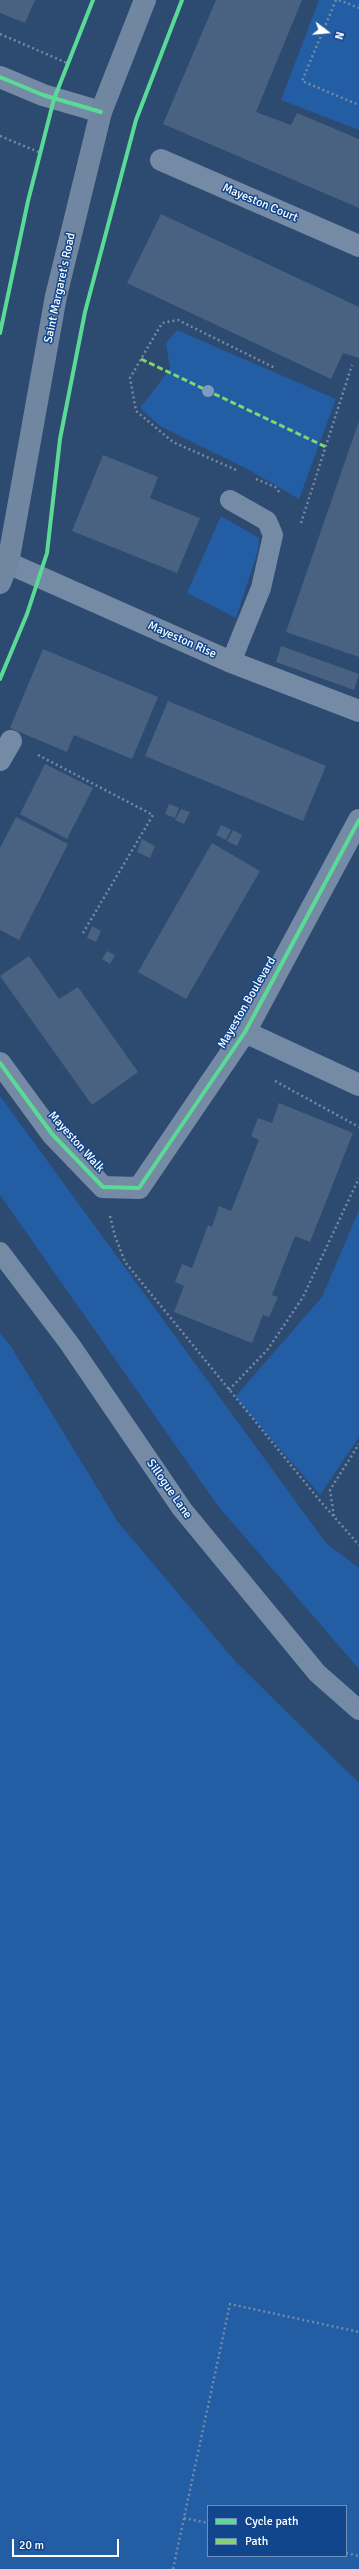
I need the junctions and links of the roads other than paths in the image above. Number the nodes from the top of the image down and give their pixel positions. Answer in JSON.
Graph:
{"nodes":[{"id":1,"x":145,"y":0,"type":"edge"},
{"id":2,"x":0,"y":77,"type":"edge"},
{"id":3,"x":101,"y":112,"type":"junction"},
{"id":4,"x":161,"y":160,"type":"dead end"},
{"id":5,"x":359,"y":246,"type":"edge"},
{"id":6,"x":230,"y":500,"type":"dead end"},
{"id":7,"x":4,"y":573,"type":"edge"},
{"id":8,"x":231,"y":662,"type":"junction"},
{"id":9,"x":359,"y":711,"type":"edge"},
{"id":10,"x":11,"y":741,"type":"road end"},
{"id":11,"x":0,"y":760,"type":"edge"},
{"id":12,"x":359,"y":820,"type":"edge"},
{"id":13,"x":245,"y":1032,"type":"junction"},
{"id":14,"x":0,"y":1063,"type":"edge"},
{"id":15,"x":359,"y":1085,"type":"edge"},
{"id":16,"x":138,"y":1188,"type":"joint"},
{"id":17,"x":0,"y":1252,"type":"edge"},
{"id":18,"x":359,"y":1710,"type":"edge"}],
"edges":[{"from":1,"to":3,"type":"main road","name":"Saint Margaret's Road"},
{"from":2,"to":3,"type":"street"},
{"from":3,"to":7,"type":"main road","name":"Saint Margaret's Road"},
{"from":4,"to":5,"type":"street","name":"Mayeston Court"},
{"from":6,"to":8,"type":"lane"},
{"from":7,"to":8,"type":"street","name":"Mayeston Rise"},
{"from":8,"to":9,"type":"street","name":"Mayeston Rise"},
{"from":10,"to":11,"type":"street"},
{"from":12,"to":13,"type":"street","name":"Mayeston Boulevard"},
{"from":13,"to":15,"type":"street"},
{"from":13,"to":16,"type":"street","name":"Mayeston Boulevard"},
{"from":14,"to":16,"type":"street","name":"Mayeston Walk"},
{"from":17,"to":18,"type":"lane","name":"Sillogue Lane"}]}
